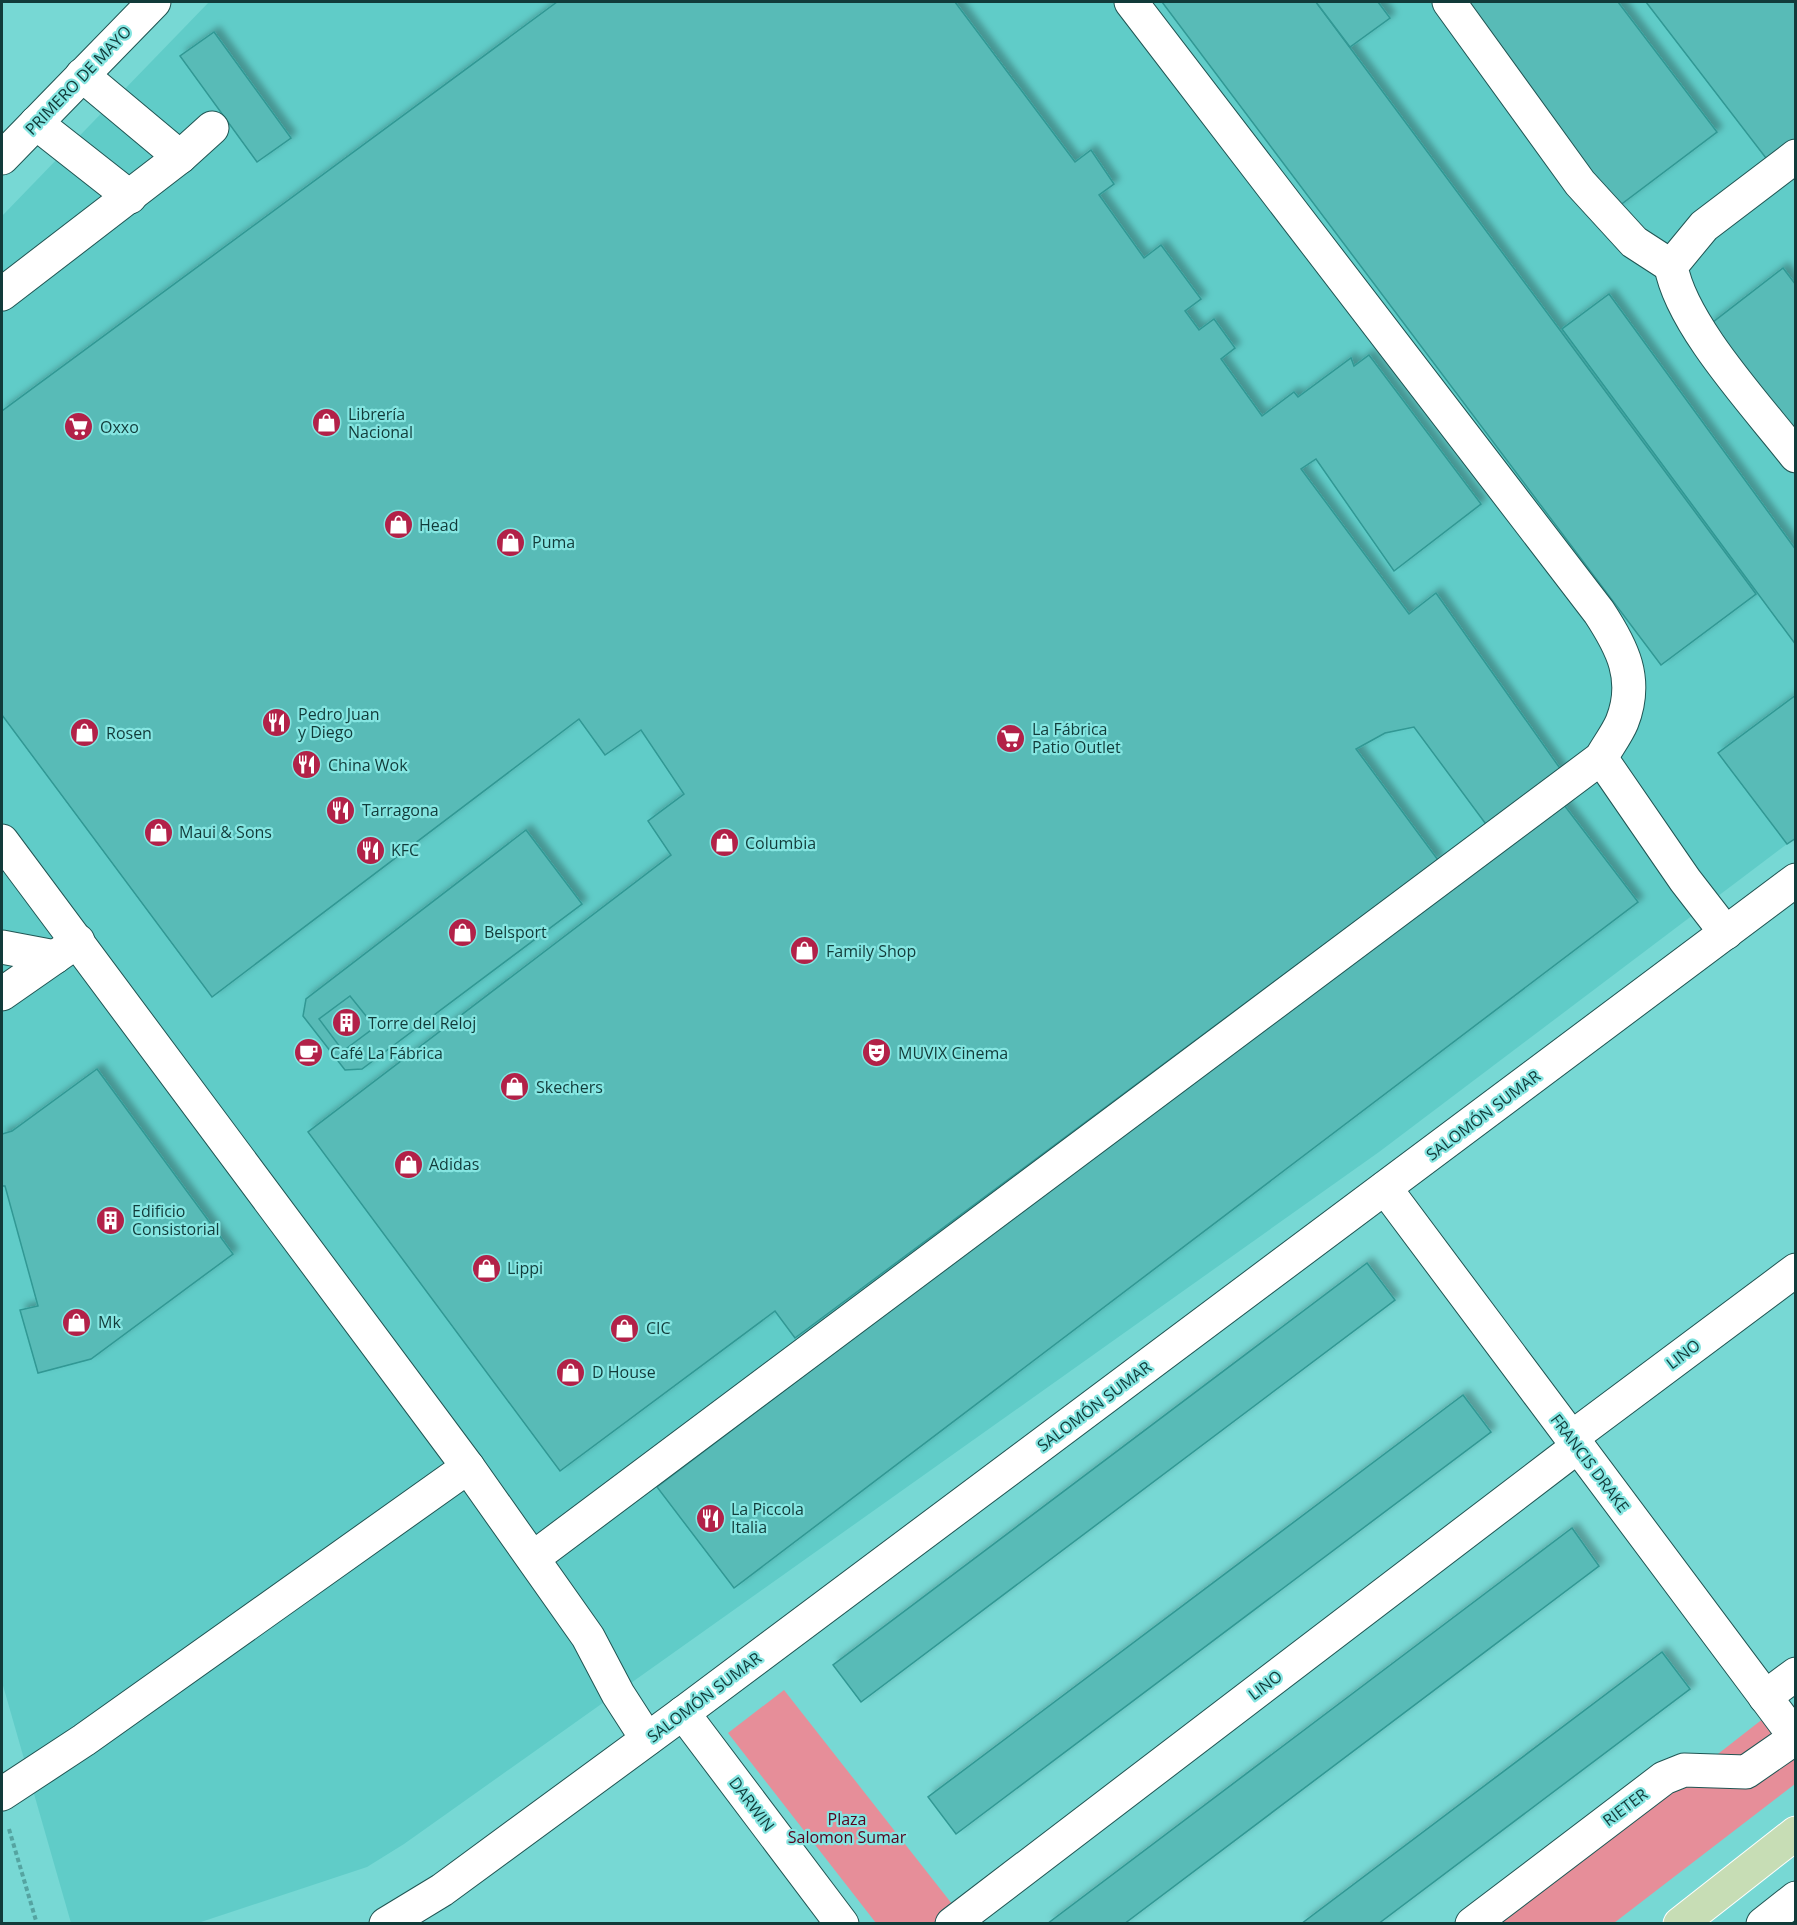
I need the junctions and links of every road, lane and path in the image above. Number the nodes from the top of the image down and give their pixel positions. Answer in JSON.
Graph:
{"nodes":[{"id":1,"x":154,"y":2,"type":"edge"},
{"id":2,"x":1131,"y":2,"type":"edge"},
{"id":3,"x":1449,"y":2,"type":"edge"},
{"id":4,"x":81,"y":75,"type":"junction"},
{"id":5,"x":36,"y":123,"type":"junction"},
{"id":6,"x":212,"y":128,"type":"dead end"},
{"id":7,"x":1796,"y":156,"type":"edge"},
{"id":8,"x":180,"y":157,"type":"junction"},
{"id":9,"x":2,"y":158,"type":"edge"},
{"id":10,"x":130,"y":196,"type":"junction"},
{"id":11,"x":1671,"y":266,"type":"junction"},
{"id":12,"x":2,"y":294,"type":"edge"},
{"id":13,"x":1796,"y":456,"type":"edge"},
{"id":14,"x":1600,"y":758,"type":"junction"},
{"id":15,"x":2,"y":840,"type":"edge"},
{"id":16,"x":1796,"y":880,"type":"edge"},
{"id":17,"x":1726,"y":933,"type":"junction"},
{"id":18,"x":2,"y":947,"type":"edge"},
{"id":19,"x":66,"y":949,"type":"junction"},
{"id":20,"x":2,"y":994,"type":"edge"},
{"id":21,"x":1385,"y":1188,"type":"junction"},
{"id":22,"x":1796,"y":1270,"type":"edge"},
{"id":23,"x":1574,"y":1442,"type":"junction"},
{"id":24,"x":468,"y":1467,"type":"junction"},
{"id":25,"x":533,"y":1558,"type":"junction"},
{"id":26,"x":1796,"y":1674,"type":"edge"},
{"id":27,"x":1766,"y":1697,"type":"junction"},
{"id":28,"x":683,"y":1713,"type":"junction"},
{"id":29,"x":1796,"y":1738,"type":"edge"},
{"id":30,"x":647,"y":1739,"type":"junction"},
{"id":31,"x":2,"y":1794,"type":"edge"},
{"id":32,"x":8,"y":1826,"type":"dead end"},
{"id":33,"x":1796,"y":1833,"type":"edge"},
{"id":34,"x":1796,"y":1899,"type":"edge"},
{"id":35,"x":37,"y":1923,"type":"edge"},
{"id":36,"x":386,"y":1923,"type":"edge"},
{"id":37,"x":842,"y":1923,"type":"edge"},
{"id":38,"x":952,"y":1923,"type":"edge"},
{"id":39,"x":1472,"y":1923,"type":"edge"},
{"id":40,"x":1680,"y":1923,"type":"edge"},
{"id":41,"x":1763,"y":1923,"type":"edge"}],
"edges":[{"from":1,"to":4,"type":"street","name":"PRIMERO DE MAYO"},
{"from":2,"to":14,"type":"street"},
{"from":3,"to":11,"type":"street"},
{"from":4,"to":5,"type":"street","name":"PRIMERO DE MAYO"},
{"from":4,"to":8,"type":"street"},
{"from":5,"to":9,"type":"street","name":"PRIMERO DE MAYO"},
{"from":5,"to":10,"type":"street"},
{"from":6,"to":8,"type":"street"},
{"from":7,"to":11,"type":"street"},
{"from":8,"to":10,"type":"street"},
{"from":10,"to":12,"type":"street"},
{"from":11,"to":13,"type":"street"},
{"from":14,"to":17,"type":"street"},
{"from":14,"to":25,"type":"street"},
{"from":15,"to":19,"type":"street"},
{"from":16,"to":17,"type":"street","name":"SALOMÓN SUMAR"},
{"from":17,"to":21,"type":"street","name":"SALOMÓN SUMAR"},
{"from":18,"to":19,"type":"street"},
{"from":19,"to":20,"type":"street"},
{"from":19,"to":24,"type":"street"},
{"from":21,"to":23,"type":"street","name":"FRANCIS DRAKE"},
{"from":21,"to":28,"type":"street","name":"SALOMÓN SUMAR"},
{"from":22,"to":23,"type":"street","name":"LINO"},
{"from":23,"to":27,"type":"street","name":"FRANCIS DRAKE"},
{"from":23,"to":38,"type":"street","name":"LINO"},
{"from":24,"to":25,"type":"street"},
{"from":24,"to":31,"type":"street"},
{"from":25,"to":30,"type":"street"},
{"from":26,"to":27,"type":"street"},
{"from":27,"to":29,"type":"street","name":"FRANCIS DRAKE"},
{"from":28,"to":30,"type":"street","name":"SALOMÓN SUMAR"},
{"from":28,"to":37,"type":"street","name":"DARWIN"},
{"from":29,"to":39,"type":"street","name":"RIETER"},
{"from":30,"to":36,"type":"street","name":"SALOMÓN SUMAR"},
{"from":32,"to":35,"type":"path"},
{"from":33,"to":40,"type":"main road"},
{"from":34,"to":41,"type":"street"}]}
